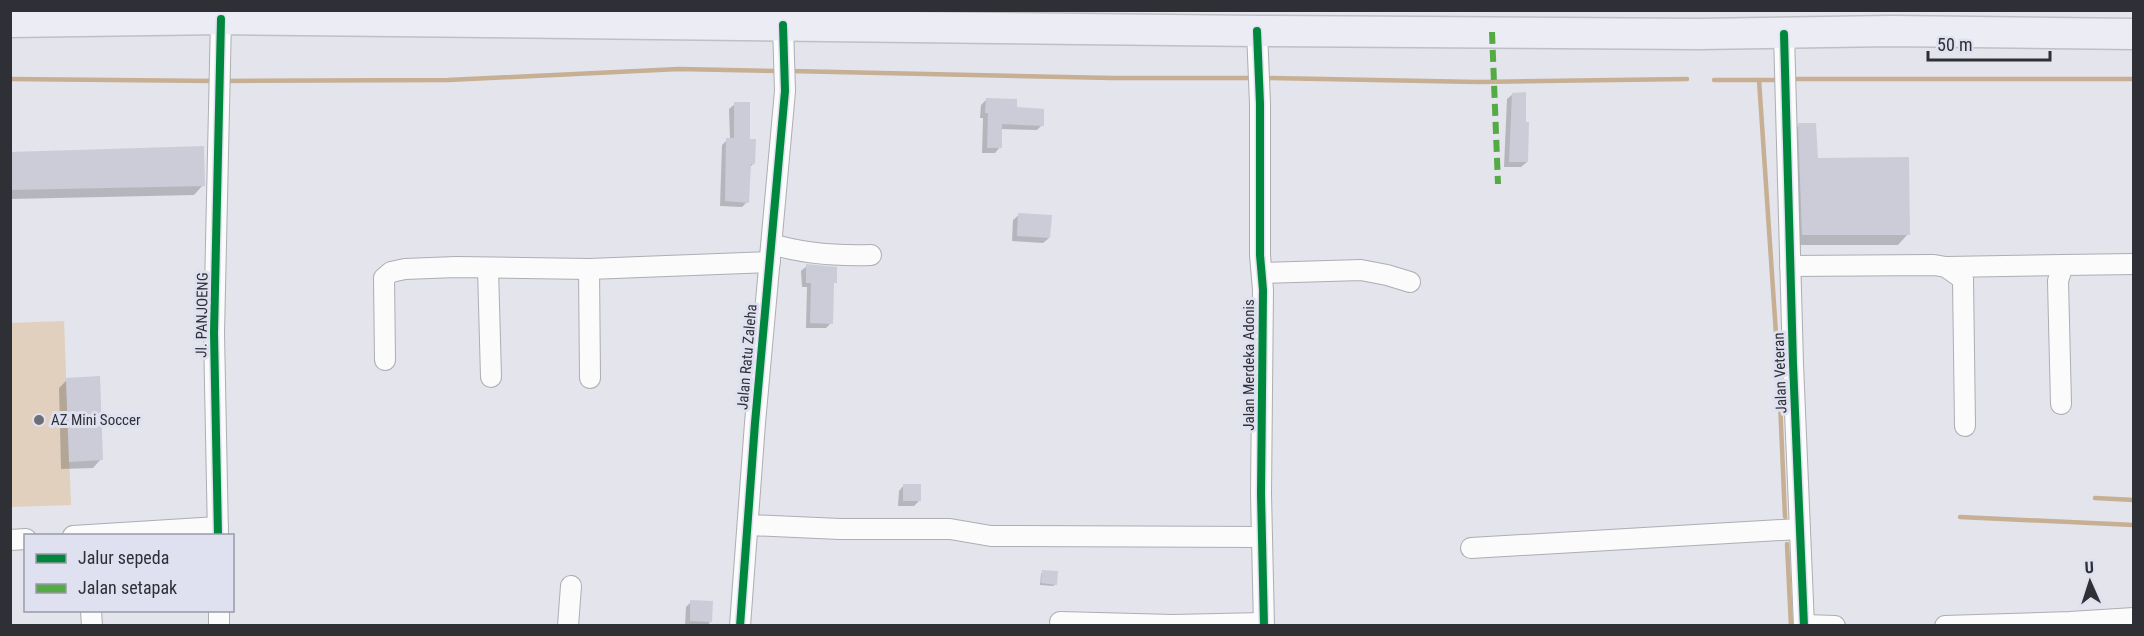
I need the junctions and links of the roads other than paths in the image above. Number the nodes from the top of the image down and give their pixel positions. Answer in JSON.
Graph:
{"nodes":[{"id":1,"x":221,"y":15,"type":"edge"},
{"id":2,"x":1391,"y":21,"type":"edge"},
{"id":3,"x":1890,"y":21,"type":"edge"},
{"id":4,"x":10,"y":22,"type":"edge"},
{"id":5,"x":1784,"y":34,"type":"junction"},
{"id":6,"x":2133,"y":34,"type":"edge"},
{"id":7,"x":783,"y":38,"type":"junction"},
{"id":8,"x":1257,"y":44,"type":"junction"},
{"id":9,"x":771,"y":253,"type":"junction"},
{"id":10,"x":871,"y":255,"type":"dead end"},
{"id":11,"x":2133,"y":264,"type":"edge"},
{"id":12,"x":2063,"y":265,"type":"junction"},
{"id":13,"x":1790,"y":266,"type":"junction"},
{"id":14,"x":1946,"y":267,"type":"junction"},
{"id":15,"x":488,"y":268,"type":"junction"},
{"id":16,"x":589,"y":269,"type":"junction"},
{"id":17,"x":1262,"y":273,"type":"junction"},
{"id":18,"x":1410,"y":282,"type":"dead end"},
{"id":19,"x":385,"y":360,"type":"dead end"},
{"id":20,"x":491,"y":377,"type":"dead end"},
{"id":21,"x":590,"y":378,"type":"dead end"},
{"id":22,"x":2061,"y":404,"type":"dead end"},
{"id":23,"x":1965,"y":426,"type":"dead end"},
{"id":24,"x":748,"y":525,"type":"junction"},
{"id":25,"x":1799,"y":530,"type":"junction"},
{"id":26,"x":218,"y":531,"type":"edge"},
{"id":27,"x":117,"y":534,"type":"edge"},
{"id":28,"x":1262,"y":537,"type":"junction"},
{"id":29,"x":1471,"y":548,"type":"dead end"},
{"id":30,"x":571,"y":586,"type":"dead end"},
{"id":31,"x":2133,"y":618,"type":"edge"},
{"id":32,"x":1060,"y":622,"type":"dead end"},
{"id":33,"x":1264,"y":624,"type":"edge"},
{"id":34,"x":1804,"y":625,"type":"edge"},
{"id":35,"x":568,"y":626,"type":"edge"},
{"id":36,"x":740,"y":626,"type":"edge"},
{"id":37,"x":1835,"y":626,"type":"edge"},
{"id":38,"x":1945,"y":626,"type":"edge"}],
"edges":[{"from":1,"to":4,"type":"highway"},
{"from":1,"to":7,"type":"highway"},
{"from":1,"to":26,"type":"street","name":"Jl. PANJOENG"},
{"from":2,"to":5,"type":"highway"},
{"from":2,"to":8,"type":"highway"},
{"from":3,"to":5,"type":"highway"},
{"from":3,"to":6,"type":"highway"},
{"from":5,"to":13,"type":"street","name":"Jalan Veteran"},
{"from":7,"to":8,"type":"highway"},
{"from":7,"to":9,"type":"street","name":"Jalan Ratu Zaleha"},
{"from":8,"to":17,"type":"street","name":"Jalan Merdeka Adonis"},
{"from":9,"to":10,"type":"street"},
{"from":9,"to":16,"type":"street"},
{"from":9,"to":24,"type":"street","name":"Jalan Ratu Zaleha"},
{"from":11,"to":12,"type":"street"},
{"from":12,"to":14,"type":"street"},
{"from":12,"to":22,"type":"street"},
{"from":13,"to":14,"type":"street"},
{"from":13,"to":25,"type":"street","name":"Jalan Veteran"},
{"from":14,"to":23,"type":"street"},
{"from":15,"to":16,"type":"street"},
{"from":15,"to":19,"type":"street"},
{"from":15,"to":20,"type":"street"},
{"from":16,"to":21,"type":"street"},
{"from":17,"to":18,"type":"street"},
{"from":17,"to":28,"type":"street","name":"Jalan Merdeka Adonis"},
{"from":24,"to":28,"type":"street"},
{"from":24,"to":36,"type":"street","name":"Jalan Ratu Zaleha"},
{"from":25,"to":29,"type":"street"},
{"from":25,"to":34,"type":"street","name":"Jalan Veteran"},
{"from":26,"to":27,"type":"street"},
{"from":28,"to":33,"type":"street","name":"Jalan Merdeka Adonis"},
{"from":30,"to":35,"type":"street"},
{"from":31,"to":38,"type":"street"},
{"from":32,"to":33,"type":"street"},
{"from":34,"to":37,"type":"street"}]}
